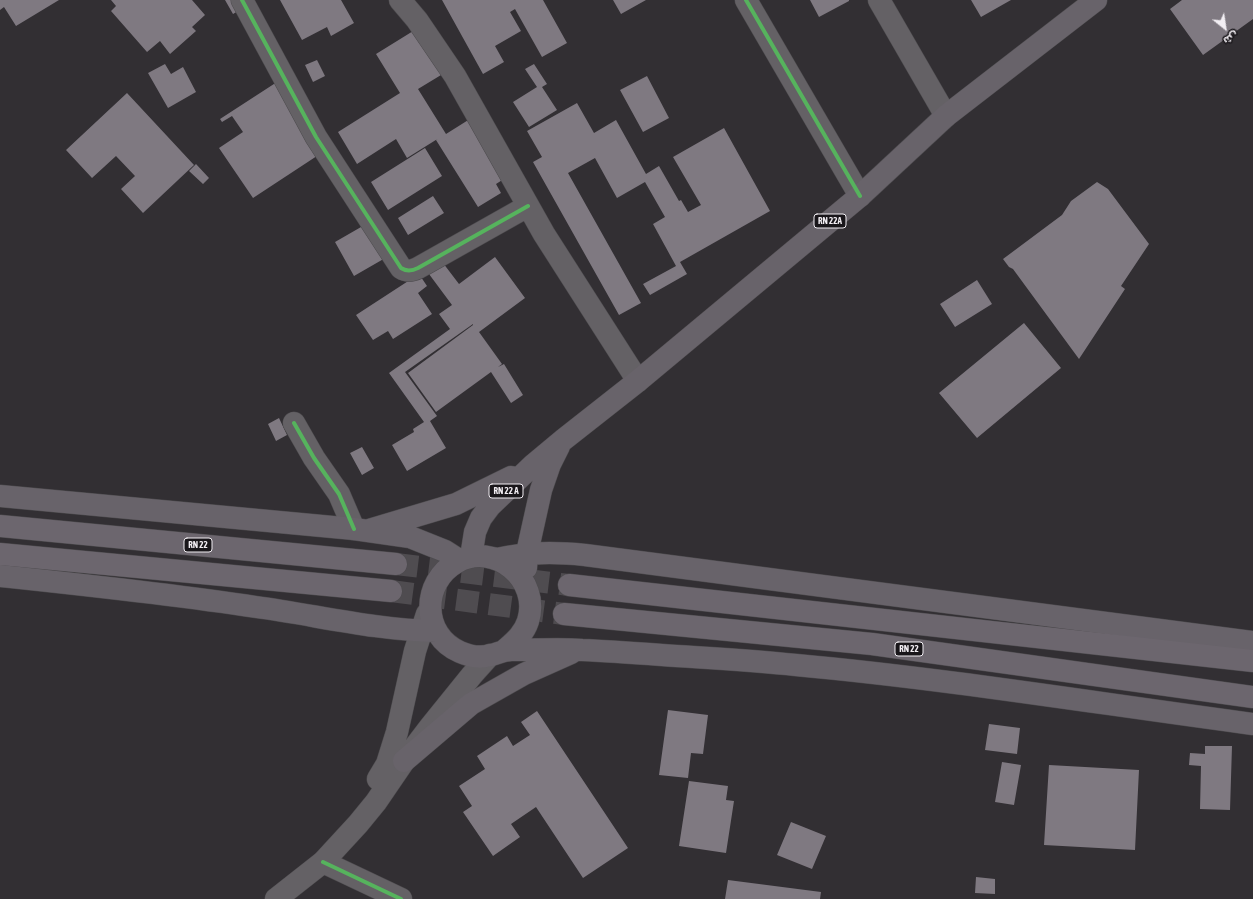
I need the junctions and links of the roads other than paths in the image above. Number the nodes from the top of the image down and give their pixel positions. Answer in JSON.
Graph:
{"nodes":[{"id":1,"x":242,"y":0,"type":"edge"},
{"id":2,"x":746,"y":0,"type":"edge"},
{"id":3,"x":879,"y":0,"type":"edge"},
{"id":4,"x":1096,"y":0,"type":"edge"},
{"id":5,"x":408,"y":3,"type":"edge"},
{"id":6,"x":946,"y":116,"type":"junction"},
{"id":7,"x":860,"y":196,"type":"junction"},
{"id":8,"x":528,"y":206,"type":"junction"},
{"id":9,"x":638,"y":381,"type":"junction"},
{"id":10,"x":294,"y":423,"type":"dead end"},
{"id":11,"x":563,"y":440,"type":"junction"},
{"id":12,"x":533,"y":465,"type":"junction"},
{"id":13,"x":0,"y":496,"type":"edge"},
{"id":14,"x":0,"y":526,"type":"edge"},
{"id":15,"x":360,"y":530,"type":"junction"},
{"id":16,"x":0,"y":554,"type":"edge"},
{"id":17,"x":527,"y":554,"type":"junction"},
{"id":18,"x":465,"y":559,"type":"junction"},
{"id":19,"x":497,"y":559,"type":"junction"},
{"id":20,"x":396,"y":564,"type":"tunnel mouth"},
{"id":21,"x":0,"y":576,"type":"edge"},
{"id":22,"x":525,"y":584,"type":"junction"},
{"id":23,"x":569,"y":585,"type":"tunnel mouth"},
{"id":24,"x":391,"y":592,"type":"tunnel mouth"},
{"id":25,"x":430,"y":604,"type":"joint"},
{"id":26,"x":564,"y":614,"type":"tunnel mouth"},
{"id":27,"x":429,"y":631,"type":"junction"},
{"id":28,"x":1253,"y":642,"type":"edge"},
{"id":29,"x":579,"y":650,"type":"junction"},
{"id":30,"x":497,"y":653,"type":"junction"},
{"id":31,"x":1253,"y":661,"type":"edge"},
{"id":32,"x":1253,"y":697,"type":"edge"},
{"id":33,"x":1253,"y":724,"type":"edge"},
{"id":34,"x":404,"y":761,"type":"junction"},
{"id":35,"x":358,"y":824,"type":"junction"},
{"id":36,"x":323,"y":862,"type":"junction"},
{"id":37,"x":276,"y":899,"type":"edge"},
{"id":38,"x":401,"y":899,"type":"edge"}],
"edges":[{"from":1,"to":8,"type":"street"},
{"from":2,"to":7,"type":"street"},
{"from":3,"to":6,"type":"street"},
{"from":4,"to":6,"type":"main road","number":"RN 22A"},
{"from":5,"to":8,"type":"street"},
{"from":6,"to":7,"type":"main road","number":"RN 22A"},
{"from":7,"to":9,"type":"main road","number":"RN 22A"},
{"from":8,"to":9,"type":"street"},
{"from":9,"to":11,"type":"main road","number":"RN 22A"},
{"from":10,"to":15,"type":"street"},
{"from":11,"to":12,"type":"main road","number":"RN 22 A"},
{"from":11,"to":17,"type":"main road"},
{"from":12,"to":15,"type":"main road"},
{"from":12,"to":18,"type":"main road","number":"RN 22 A"},
{"from":13,"to":15,"type":"main road"},
{"from":14,"to":20,"type":"highway","number":"RN 22"},
{"from":15,"to":18,"type":"main road"},
{"from":16,"to":24,"type":"highway"},
{"from":17,"to":19,"type":"main road"},
{"from":17,"to":22,"type":"main road"},
{"from":17,"to":28,"type":"main road"},
{"from":18,"to":19,"type":"main road"},
{"from":18,"to":25,"type":"main road"},
{"from":19,"to":22,"type":"main road"},
{"from":21,"to":27,"type":"main road"},
{"from":22,"to":30,"type":"main road"},
{"from":23,"to":31,"type":"highway"},
{"from":25,"to":27,"type":"street"},
{"from":26,"to":32,"type":"highway","number":"RN 22"},
{"from":27,"to":30,"type":"main road"},
{"from":27,"to":35,"type":"street"},
{"from":29,"to":30,"type":"main road"},
{"from":29,"to":33,"type":"main road"},
{"from":29,"to":34,"type":"main road"},
{"from":30,"to":34,"type":"street"},
{"from":34,"to":35,"type":"street"},
{"from":35,"to":36,"type":"street"},
{"from":36,"to":37,"type":"street"},
{"from":36,"to":38,"type":"street"}]}
